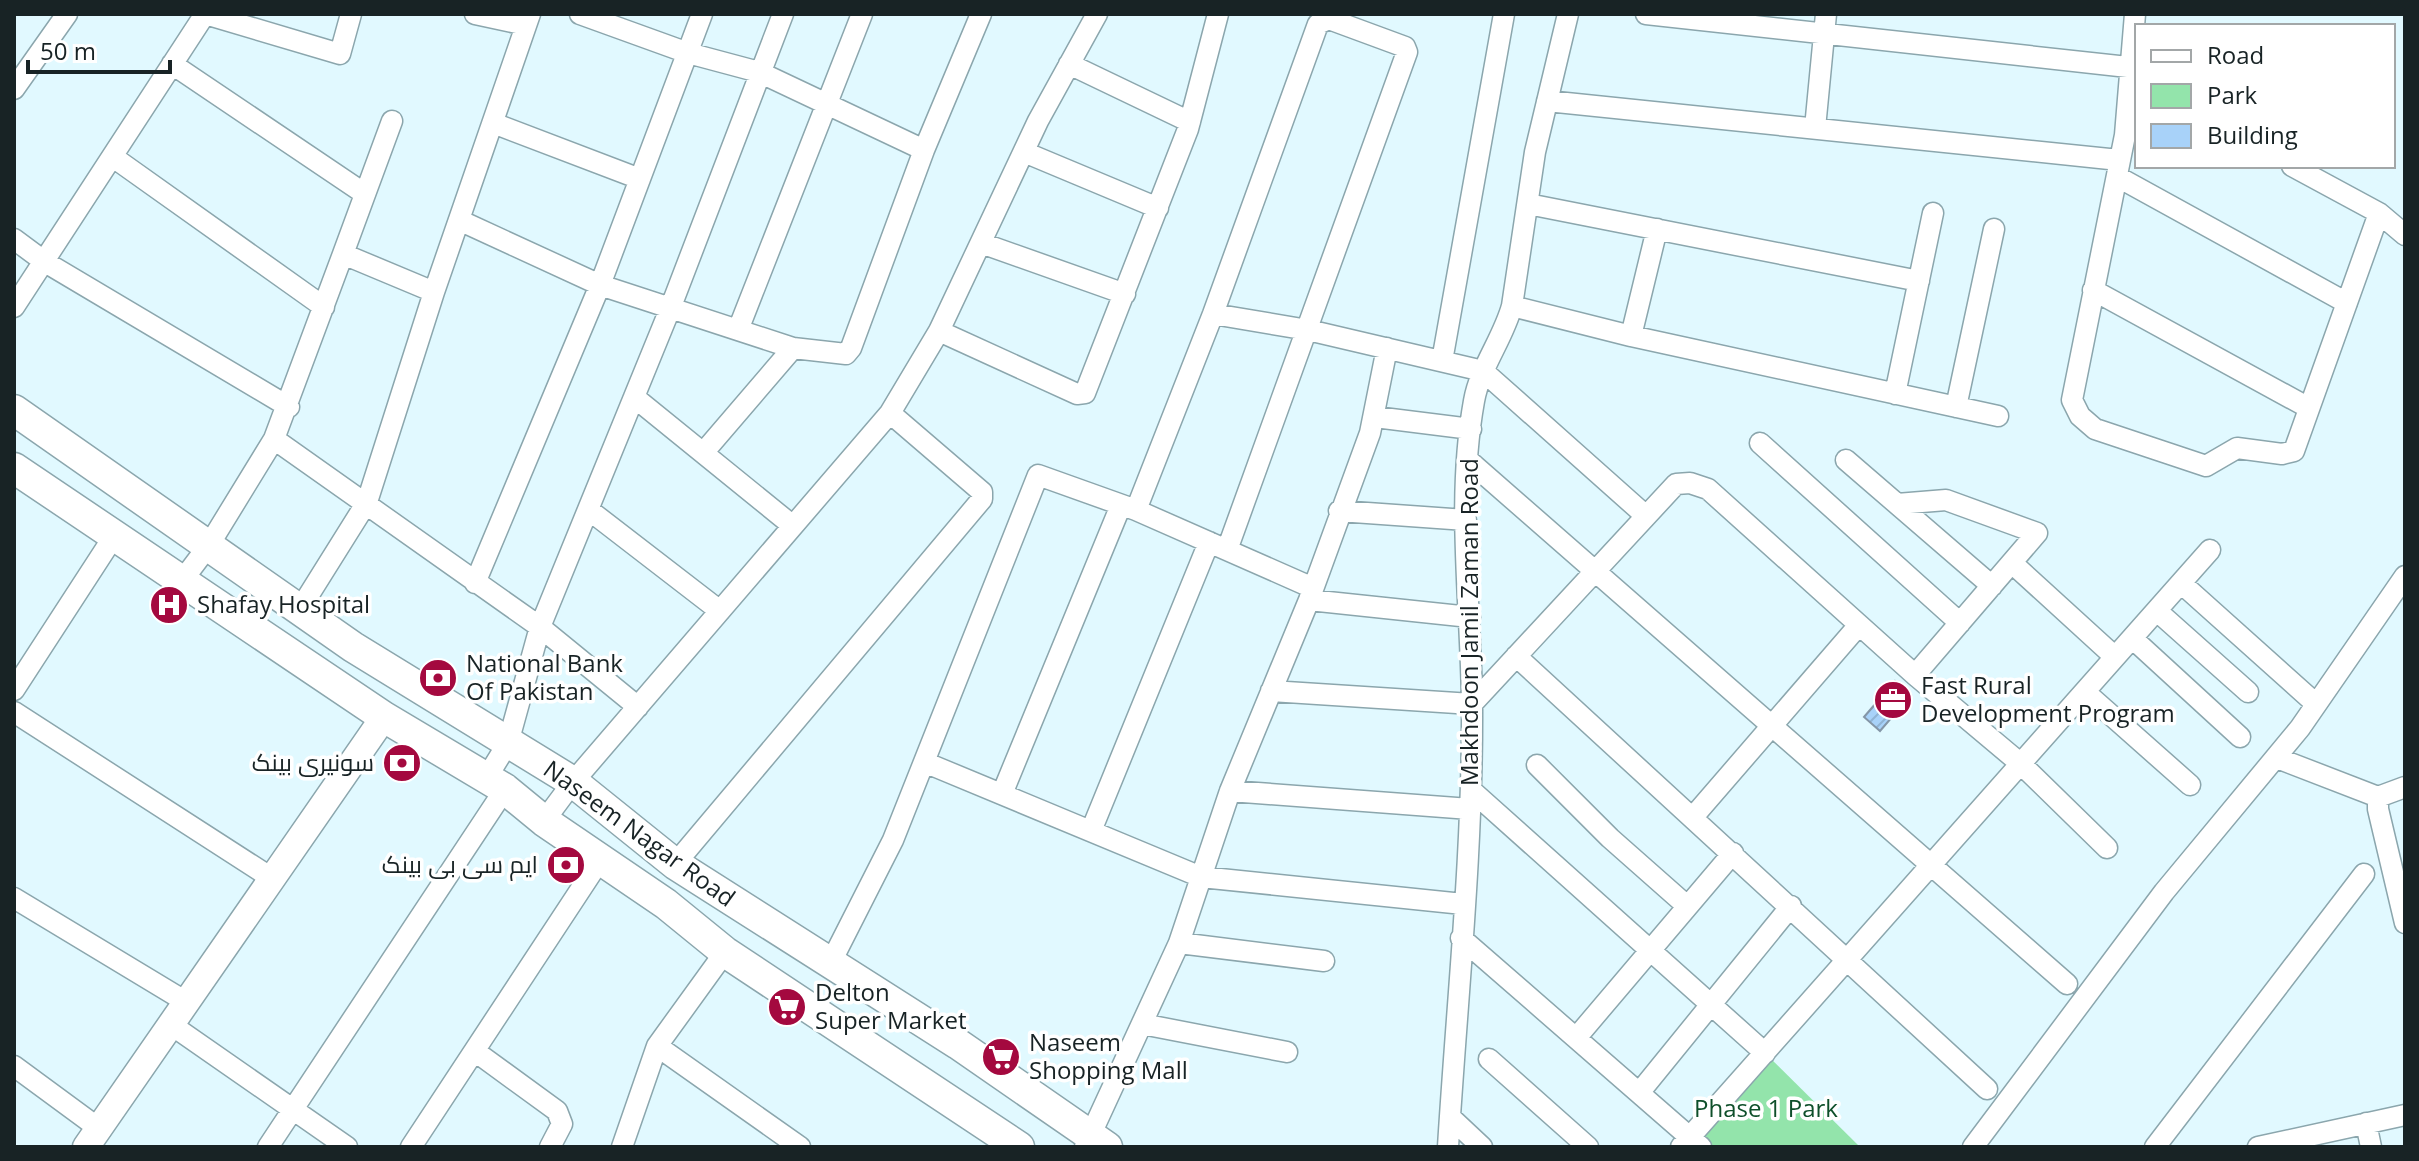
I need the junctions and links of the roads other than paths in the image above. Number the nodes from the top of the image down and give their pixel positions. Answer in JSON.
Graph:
{"nodes":[{"id":1,"x":67,"y":14,"type":"edge"},
{"id":2,"x":205,"y":14,"type":"edge"},
{"id":3,"x":351,"y":14,"type":"edge"},
{"id":4,"x":475,"y":14,"type":"edge"},
{"id":5,"x":580,"y":14,"type":"edge"},
{"id":6,"x":702,"y":14,"type":"edge"},
{"id":7,"x":783,"y":14,"type":"edge"},
{"id":8,"x":862,"y":14,"type":"edge"},
{"id":9,"x":981,"y":14,"type":"edge"},
{"id":10,"x":1097,"y":14,"type":"edge"},
{"id":11,"x":1218,"y":14,"type":"edge"},
{"id":12,"x":1504,"y":14,"type":"edge"},
{"id":13,"x":1568,"y":14,"type":"edge"},
{"id":14,"x":1646,"y":14,"type":"edge"},
{"id":15,"x":2135,"y":14,"type":"edge"},
{"id":16,"x":528,"y":20,"type":"edge"},
{"id":17,"x":256,"y":22,"type":"edge"},
{"id":18,"x":1825,"y":23,"type":"edge"},
{"id":19,"x":688,"y":53,"type":"junction"},
{"id":20,"x":172,"y":64,"type":"junction"},
{"id":21,"x":1069,"y":64,"type":"junction"},
{"id":22,"x":2135,"y":66,"type":"edge"},
{"id":23,"x":759,"y":72,"type":"junction"},
{"id":24,"x":14,"y":89,"type":"edge"},
{"id":25,"x":1547,"y":101,"type":"junction"},
{"id":26,"x":827,"y":105,"type":"junction"},
{"id":27,"x":392,"y":121,"type":"dead end"},
{"id":28,"x":1190,"y":122,"type":"junction"},
{"id":29,"x":493,"y":123,"type":"junction"},
{"id":30,"x":1815,"y":128,"type":"junction"},
{"id":31,"x":924,"y":150,"type":"junction"},
{"id":32,"x":1024,"y":152,"type":"junction"},
{"id":33,"x":113,"y":157,"type":"junction"},
{"id":34,"x":2296,"y":168,"type":"edge"},
{"id":35,"x":2118,"y":169,"type":"junction"},
{"id":36,"x":640,"y":179,"type":"junction"},
{"id":37,"x":365,"y":194,"type":"junction"},
{"id":38,"x":1528,"y":204,"type":"junction"},
{"id":39,"x":1158,"y":208,"type":"junction"},
{"id":40,"x":1933,"y":213,"type":"dead end"},
{"id":41,"x":2379,"y":213,"type":"junction"},
{"id":42,"x":461,"y":221,"type":"junction"},
{"id":43,"x":1657,"y":229,"type":"junction"},
{"id":44,"x":1994,"y":229,"type":"dead end"},
{"id":45,"x":2405,"y":235,"type":"edge"},
{"id":46,"x":14,"y":239,"type":"edge"},
{"id":47,"x":981,"y":243,"type":"junction"},
{"id":48,"x":343,"y":254,"type":"junction"},
{"id":49,"x":45,"y":262,"type":"junction"},
{"id":50,"x":1919,"y":281,"type":"junction"},
{"id":51,"x":600,"y":285,"type":"junction"},
{"id":52,"x":2093,"y":290,"type":"junction"},
{"id":53,"x":434,"y":292,"type":"junction"},
{"id":54,"x":1125,"y":294,"type":"junction"},
{"id":55,"x":2347,"y":303,"type":"junction"},
{"id":56,"x":1512,"y":306,"type":"junction"},
{"id":57,"x":14,"y":307,"type":"edge"},
{"id":58,"x":324,"y":307,"type":"junction"},
{"id":59,"x":670,"y":309,"type":"junction"},
{"id":60,"x":1213,"y":314,"type":"junction"},
{"id":61,"x":738,"y":330,"type":"junction"},
{"id":62,"x":1308,"y":330,"type":"junction"},
{"id":63,"x":939,"y":331,"type":"junction"},
{"id":64,"x":1631,"y":336,"type":"junction"},
{"id":65,"x":793,"y":348,"type":"junction"},
{"id":66,"x":1387,"y":348,"type":"junction"},
{"id":67,"x":1442,"y":361,"type":"junction"},
{"id":68,"x":1483,"y":371,"type":"junction"},
{"id":69,"x":1895,"y":394,"type":"junction"},
{"id":70,"x":634,"y":397,"type":"junction"},
{"id":71,"x":289,"y":407,"type":"junction"},
{"id":72,"x":1956,"y":407,"type":"junction"},
{"id":73,"x":2309,"y":408,"type":"junction"},
{"id":74,"x":14,"y":410,"type":"edge"},
{"id":75,"x":890,"y":413,"type":"junction"},
{"id":76,"x":1998,"y":416,"type":"dead end"},
{"id":77,"x":1375,"y":417,"type":"junction"},
{"id":78,"x":1471,"y":429,"type":"junction"},
{"id":79,"x":274,"y":439,"type":"junction"},
{"id":80,"x":1760,"y":443,"type":"dead end"},
{"id":81,"x":703,"y":453,"type":"junction"},
{"id":82,"x":1468,"y":460,"type":"junction"},
{"id":83,"x":1846,"y":460,"type":"dead end"},
{"id":84,"x":14,"y":468,"type":"edge"},
{"id":85,"x":367,"y":502,"type":"junction"},
{"id":86,"x":1897,"y":504,"type":"junction"},
{"id":87,"x":1129,"y":508,"type":"junction"},
{"id":88,"x":589,"y":510,"type":"junction"},
{"id":89,"x":1339,"y":511,"type":"junction"},
{"id":90,"x":1646,"y":516,"type":"junction"},
{"id":91,"x":1466,"y":520,"type":"junction"},
{"id":92,"x":793,"y":526,"type":"junction"},
{"id":93,"x":114,"y":536,"type":"junction"},
{"id":94,"x":209,"y":545,"type":"junction"},
{"id":95,"x":1218,"y":546,"type":"junction"},
{"id":96,"x":2210,"y":550,"type":"dead end"},
{"id":97,"x":2012,"y":563,"type":"junction"},
{"id":98,"x":1594,"y":570,"type":"junction"},
{"id":99,"x":2405,"y":576,"type":"edge"},
{"id":100,"x":181,"y":582,"type":"junction"},
{"id":101,"x":475,"y":583,"type":"junction"},
{"id":102,"x":2181,"y":583,"type":"junction"},
{"id":103,"x":1992,"y":586,"type":"junction"},
{"id":104,"x":1311,"y":594,"type":"junction"},
{"id":105,"x":300,"y":609,"type":"junction"},
{"id":106,"x":720,"y":611,"type":"junction"},
{"id":107,"x":2157,"y":611,"type":"junction"},
{"id":108,"x":1470,"y":617,"type":"junction"},
{"id":109,"x":1960,"y":623,"type":"junction"},
{"id":110,"x":1859,"y":625,"type":"junction"},
{"id":111,"x":540,"y":627,"type":"junction"},
{"id":112,"x":2132,"y":638,"type":"junction"},
{"id":113,"x":1516,"y":656,"type":"junction"},
{"id":114,"x":2115,"y":657,"type":"junction"},
{"id":115,"x":1915,"y":675,"type":"junction"},
{"id":116,"x":14,"y":690,"type":"edge"},
{"id":117,"x":1271,"y":691,"type":"junction"},
{"id":118,"x":2085,"y":692,"type":"junction"},
{"id":119,"x":2248,"y":692,"type":"dead end"},
{"id":120,"x":1472,"y":704,"type":"junction"},
{"id":121,"x":2316,"y":704,"type":"junction"},
{"id":122,"x":638,"y":707,"type":"junction"},
{"id":123,"x":14,"y":712,"type":"edge"},
{"id":124,"x":384,"y":717,"type":"junction"},
{"id":125,"x":1772,"y":725,"type":"junction"},
{"id":126,"x":2240,"y":737,"type":"dead end"},
{"id":127,"x":508,"y":743,"type":"junction"},
{"id":128,"x":2277,"y":758,"type":"junction"},
{"id":129,"x":924,"y":762,"type":"junction"},
{"id":130,"x":2021,"y":764,"type":"junction"},
{"id":131,"x":1537,"y":765,"type":"dead end"},
{"id":132,"x":573,"y":782,"type":"junction"},
{"id":133,"x":496,"y":783,"type":"junction"},
{"id":134,"x":2190,"y":785,"type":"dead end"},
{"id":135,"x":2405,"y":787,"type":"edge"},
{"id":136,"x":1230,"y":791,"type":"junction"},
{"id":137,"x":1002,"y":794,"type":"junction"},
{"id":138,"x":2378,"y":797,"type":"junction"},
{"id":139,"x":1470,"y":800,"type":"junction"},
{"id":140,"x":1693,"y":817,"type":"junction"},
{"id":141,"x":544,"y":821,"type":"junction"},
{"id":142,"x":1091,"y":831,"type":"junction"},
{"id":143,"x":2107,"y":848,"type":"dead end"},
{"id":144,"x":1733,"y":853,"type":"junction"},
{"id":145,"x":600,"y":860,"type":"junction"},
{"id":146,"x":675,"y":864,"type":"junction"},
{"id":147,"x":1932,"y":865,"type":"junction"},
{"id":148,"x":2364,"y":874,"type":"dead end"},
{"id":149,"x":1201,"y":877,"type":"junction"},
{"id":150,"x":273,"y":879,"type":"junction"},
{"id":151,"x":14,"y":898,"type":"edge"},
{"id":152,"x":1463,"y":904,"type":"junction"},
{"id":153,"x":1687,"y":906,"type":"junction"},
{"id":154,"x":1791,"y":906,"type":"junction"},
{"id":155,"x":2405,"y":923,"type":"edge"},
{"id":156,"x":1461,"y":938,"type":"junction"},
{"id":157,"x":1179,"y":943,"type":"junction"},
{"id":158,"x":1649,"y":949,"type":"junction"},
{"id":159,"x":725,"y":952,"type":"junction"},
{"id":160,"x":1848,"y":958,"type":"junction"},
{"id":161,"x":1324,"y":961,"type":"dead end"},
{"id":162,"x":830,"y":964,"type":"junction"},
{"id":163,"x":2067,"y":984,"type":"dead end"},
{"id":164,"x":188,"y":1003,"type":"junction"},
{"id":165,"x":1712,"y":1006,"type":"junction"},
{"id":166,"x":1142,"y":1024,"type":"junction"},
{"id":167,"x":173,"y":1026,"type":"junction"},
{"id":168,"x":1576,"y":1038,"type":"junction"},
{"id":169,"x":657,"y":1046,"type":"junction"},
{"id":170,"x":476,"y":1052,"type":"junction"},
{"id":171,"x":1287,"y":1052,"type":"dead end"},
{"id":172,"x":1765,"y":1053,"type":"junction"},
{"id":173,"x":1489,"y":1059,"type":"dead end"},
{"id":174,"x":14,"y":1066,"type":"edge"},
{"id":175,"x":1987,"y":1089,"type":"dead end"},
{"id":176,"x":1639,"y":1093,"type":"junction"},
{"id":177,"x":294,"y":1111,"type":"junction"},
{"id":178,"x":2405,"y":1115,"type":"edge"},
{"id":179,"x":1450,"y":1117,"type":"junction"},
{"id":180,"x":2366,"y":1123,"type":"junction"},
{"id":181,"x":94,"y":1138,"type":"edge"},
{"id":182,"x":1094,"y":1143,"type":"edge"},
{"id":183,"x":1691,"y":1144,"type":"edge"},
{"id":184,"x":2285,"y":1144,"type":"edge"},
{"id":185,"x":268,"y":1147,"type":"edge"},
{"id":186,"x":347,"y":1147,"type":"edge"},
{"id":187,"x":411,"y":1147,"type":"edge"},
{"id":188,"x":550,"y":1147,"type":"edge"},
{"id":189,"x":622,"y":1147,"type":"edge"},
{"id":190,"x":800,"y":1147,"type":"edge"},
{"id":191,"x":1019,"y":1147,"type":"edge"},
{"id":192,"x":1448,"y":1147,"type":"edge"},
{"id":193,"x":1482,"y":1147,"type":"edge"},
{"id":194,"x":1588,"y":1147,"type":"edge"},
{"id":195,"x":1973,"y":1147,"type":"edge"},
{"id":196,"x":2155,"y":1147,"type":"edge"},
{"id":197,"x":2258,"y":1147,"type":"edge"},
{"id":198,"x":2371,"y":1147,"type":"edge"}],
"edges":[{"from":1,"to":24,"type":"street"},
{"from":2,"to":17,"type":"street"},
{"from":2,"to":20,"type":"street"},
{"from":3,"to":17,"type":"street"},
{"from":4,"to":16,"type":"street"},
{"from":5,"to":19,"type":"street"},
{"from":6,"to":19,"type":"street"},
{"from":7,"to":23,"type":"street"},
{"from":8,"to":26,"type":"street"},
{"from":9,"to":31,"type":"street"},
{"from":10,"to":21,"type":"street"},
{"from":11,"to":28,"type":"street"},
{"from":12,"to":67,"type":"street"},
{"from":13,"to":25,"type":"street","name":"Makhdoon Jamil Zaman Road"},
{"from":14,"to":18,"type":"street"},
{"from":15,"to":22,"type":"street"},
{"from":16,"to":29,"type":"street"},
{"from":18,"to":22,"type":"street"},
{"from":18,"to":30,"type":"street"},
{"from":19,"to":23,"type":"street"},
{"from":19,"to":36,"type":"street"},
{"from":20,"to":33,"type":"street"},
{"from":20,"to":37,"type":"street"},
{"from":21,"to":28,"type":"street"},
{"from":21,"to":32,"type":"street"},
{"from":22,"to":35,"type":"street"},
{"from":23,"to":26,"type":"street"},
{"from":23,"to":59,"type":"street"},
{"from":25,"to":30,"type":"street"},
{"from":25,"to":38,"type":"street","name":"Makhdoon Jamil Zaman Road"},
{"from":26,"to":31,"type":"street"},
{"from":26,"to":61,"type":"street"},
{"from":27,"to":37,"type":"street"},
{"from":28,"to":39,"type":"street"},
{"from":29,"to":36,"type":"street"},
{"from":29,"to":42,"type":"street"},
{"from":30,"to":35,"type":"street"},
{"from":31,"to":65,"type":"street"},
{"from":32,"to":39,"type":"street"},
{"from":32,"to":47,"type":"street"},
{"from":33,"to":49,"type":"street"},
{"from":33,"to":58,"type":"street"},
{"from":34,"to":41,"type":"street"},
{"from":35,"to":52,"type":"street"},
{"from":35,"to":55,"type":"street"},
{"from":36,"to":51,"type":"street"},
{"from":37,"to":48,"type":"street"},
{"from":38,"to":43,"type":"street"},
{"from":38,"to":56,"type":"street","name":"Makhdoon Jamil Zaman Road"},
{"from":39,"to":54,"type":"street"},
{"from":40,"to":50,"type":"street"},
{"from":41,"to":45,"type":"street"},
{"from":41,"to":55,"type":"street"},
{"from":42,"to":51,"type":"street"},
{"from":42,"to":53,"type":"street"},
{"from":43,"to":50,"type":"street"},
{"from":43,"to":64,"type":"street"},
{"from":44,"to":72,"type":"street"},
{"from":46,"to":49,"type":"street"},
{"from":47,"to":54,"type":"street"},
{"from":47,"to":63,"type":"street"},
{"from":48,"to":53,"type":"street"},
{"from":48,"to":58,"type":"street"},
{"from":49,"to":57,"type":"street"},
{"from":49,"to":71,"type":"street"},
{"from":50,"to":69,"type":"street"},
{"from":51,"to":59,"type":"street"},
{"from":51,"to":101,"type":"street"},
{"from":52,"to":73,"type":"street"},
{"from":52,"to":73,"type":"street"},
{"from":53,"to":85,"type":"street"},
{"from":54,"to":63,"type":"street"},
{"from":55,"to":73,"type":"street"},
{"from":56,"to":64,"type":"street"},
{"from":56,"to":68,"type":"street","name":"Makhdoon Jamil Zaman Road"},
{"from":58,"to":71,"type":"street"},
{"from":59,"to":61,"type":"street"},
{"from":59,"to":70,"type":"street"},
{"from":60,"to":62,"type":"street"},
{"from":60,"to":62,"type":"street"},
{"from":60,"to":87,"type":"street"},
{"from":61,"to":65,"type":"street"},
{"from":62,"to":66,"type":"street"},
{"from":62,"to":95,"type":"street"},
{"from":63,"to":75,"type":"street"},
{"from":64,"to":69,"type":"street"},
{"from":65,"to":81,"type":"street"},
{"from":66,"to":67,"type":"street"},
{"from":66,"to":77,"type":"street"},
{"from":67,"to":68,"type":"street"},
{"from":68,"to":78,"type":"street","name":"Makhdoon Jamil Zaman Road"},
{"from":68,"to":90,"type":"street"},
{"from":69,"to":72,"type":"street"},
{"from":70,"to":81,"type":"street"},
{"from":70,"to":88,"type":"street"},
{"from":71,"to":79,"type":"street"},
{"from":72,"to":76,"type":"street"},
{"from":74,"to":94,"type":"main road","name":"Naseem Nagar Road"},
{"from":75,"to":92,"type":"street"},
{"from":75,"to":146,"type":"street"},
{"from":77,"to":78,"type":"street"},
{"from":77,"to":89,"type":"street"},
{"from":78,"to":82,"type":"street","name":"Makhdoon Jamil Zaman Road"},
{"from":79,"to":85,"type":"street"},
{"from":79,"to":94,"type":"street"},
{"from":80,"to":109,"type":"street"},
{"from":81,"to":92,"type":"street"},
{"from":82,"to":91,"type":"street","name":"Makhdoon Jamil Zaman Road"},
{"from":82,"to":98,"type":"street"},
{"from":83,"to":86,"type":"street"},
{"from":84,"to":93,"type":"main road","name":"Naseem Nagar Road"},
{"from":85,"to":101,"type":"street"},
{"from":85,"to":105,"type":"street"},
{"from":86,"to":97,"type":"street"},
{"from":86,"to":103,"type":"street"},
{"from":87,"to":95,"type":"street"},
{"from":87,"to":129,"type":"street"},
{"from":87,"to":137,"type":"street"},
{"from":88,"to":106,"type":"street"},
{"from":88,"to":111,"type":"street"},
{"from":89,"to":91,"type":"street"},
{"from":89,"to":104,"type":"street"},
{"from":90,"to":98,"type":"street"},
{"from":90,"to":110,"type":"street"},
{"from":91,"to":108,"type":"street","name":"Makhdoon Jamil Zaman Road"},
{"from":92,"to":106,"type":"street"},
{"from":93,"to":100,"type":"main road","name":"Naseem Nagar Road"},
{"from":93,"to":116,"type":"street"},
{"from":94,"to":100,"type":"street"},
{"from":94,"to":105,"type":"main road","name":"Naseem Nagar Road"},
{"from":95,"to":104,"type":"street"},
{"from":95,"to":142,"type":"street"},
{"from":96,"to":102,"type":"street"},
{"from":97,"to":103,"type":"street"},
{"from":97,"to":114,"type":"street"},
{"from":98,"to":113,"type":"street"},
{"from":98,"to":125,"type":"street"},
{"from":99,"to":121,"type":"street"},
{"from":100,"to":124,"type":"main road","name":"Naseem Nagar Road"},
{"from":101,"to":111,"type":"street"},
{"from":102,"to":107,"type":"street"},
{"from":102,"to":121,"type":"street"},
{"from":103,"to":109,"type":"street"},
{"from":104,"to":108,"type":"street"},
{"from":104,"to":117,"type":"street"},
{"from":105,"to":127,"type":"main road","name":"Naseem Nagar Road"},
{"from":106,"to":122,"type":"street"},
{"from":107,"to":112,"type":"street"},
{"from":107,"to":119,"type":"street"},
{"from":108,"to":120,"type":"street","name":"Makhdoon Jamil Zaman Road"},
{"from":109,"to":115,"type":"street"},
{"from":110,"to":115,"type":"street"},
{"from":110,"to":125,"type":"street"},
{"from":111,"to":122,"type":"street"},
{"from":111,"to":127,"type":"street"},
{"from":112,"to":114,"type":"street"},
{"from":112,"to":126,"type":"street"},
{"from":113,"to":120,"type":"street"},
{"from":113,"to":140,"type":"street"},
{"from":114,"to":118,"type":"street"},
{"from":115,"to":130,"type":"street"},
{"from":117,"to":120,"type":"street"},
{"from":117,"to":136,"type":"street"},
{"from":118,"to":130,"type":"street"},
{"from":118,"to":134,"type":"street"},
{"from":120,"to":139,"type":"street","name":"Makhdoon Jamil Zaman Road"},
{"from":121,"to":128,"type":"street"},
{"from":122,"to":132,"type":"street"},
{"from":123,"to":150,"type":"street"},
{"from":124,"to":133,"type":"main road","name":"Naseem Nagar Road"},
{"from":124,"to":150,"type":"street"},
{"from":125,"to":140,"type":"street"},
{"from":125,"to":147,"type":"street"},
{"from":127,"to":132,"type":"main road","name":"Naseem Nagar Road"},
{"from":127,"to":133,"type":"street"},
{"from":128,"to":138,"type":"street"},
{"from":128,"to":195,"type":"street"},
{"from":129,"to":137,"type":"street"},
{"from":129,"to":162,"type":"street"},
{"from":130,"to":143,"type":"street"},
{"from":130,"to":147,"type":"street"},
{"from":131,"to":153,"type":"street"},
{"from":132,"to":141,"type":"street"},
{"from":132,"to":146,"type":"main road","name":"Naseem Nagar Road"},
{"from":133,"to":141,"type":"main road","name":"Naseem Nagar Road"},
{"from":133,"to":177,"type":"street"},
{"from":135,"to":138,"type":"street"},
{"from":136,"to":139,"type":"street"},
{"from":136,"to":149,"type":"street"},
{"from":137,"to":142,"type":"street"},
{"from":138,"to":155,"type":"street"},
{"from":139,"to":152,"type":"street","name":"Makhdoon Jamil Zaman Road"},
{"from":139,"to":158,"type":"street"},
{"from":140,"to":144,"type":"street"},
{"from":141,"to":145,"type":"main road","name":"Naseem Nagar Road"},
{"from":142,"to":149,"type":"street"},
{"from":144,"to":153,"type":"street"},
{"from":144,"to":154,"type":"street"},
{"from":145,"to":159,"type":"main road","name":"Naseem Nagar Road"},
{"from":145,"to":170,"type":"street"},
{"from":146,"to":162,"type":"main road","name":"Naseem Nagar Road"},
{"from":147,"to":160,"type":"street"},
{"from":147,"to":163,"type":"street"},
{"from":148,"to":196,"type":"street"},
{"from":149,"to":152,"type":"street"},
{"from":149,"to":157,"type":"street"},
{"from":150,"to":164,"type":"street"},
{"from":151,"to":164,"type":"street"},
{"from":152,"to":156,"type":"street","name":"Makhdoon Jamil Zaman Road"},
{"from":153,"to":158,"type":"street"},
{"from":154,"to":160,"type":"street"},
{"from":154,"to":165,"type":"street"},
{"from":156,"to":168,"type":"street"},
{"from":156,"to":179,"type":"street","name":"Makhdoon Jamil Zaman Road"},
{"from":157,"to":161,"type":"street"},
{"from":157,"to":166,"type":"street"},
{"from":158,"to":165,"type":"street"},
{"from":158,"to":168,"type":"street"},
{"from":159,"to":169,"type":"street"},
{"from":159,"to":191,"type":"main road","name":"Naseem Nagar Road"},
{"from":160,"to":172,"type":"street"},
{"from":160,"to":175,"type":"street"},
{"from":162,"to":182,"type":"main road","name":"Naseem Nagar Road"},
{"from":164,"to":167,"type":"street"},
{"from":165,"to":172,"type":"street"},
{"from":165,"to":176,"type":"street"},
{"from":166,"to":171,"type":"street"},
{"from":166,"to":182,"type":"street"},
{"from":167,"to":177,"type":"street"},
{"from":167,"to":181,"type":"street"},
{"from":168,"to":176,"type":"street"},
{"from":169,"to":189,"type":"street"},
{"from":169,"to":190,"type":"street"},
{"from":170,"to":187,"type":"street"},
{"from":170,"to":188,"type":"street"},
{"from":172,"to":183,"type":"street"},
{"from":173,"to":194,"type":"street"},
{"from":174,"to":181,"type":"street"},
{"from":176,"to":183,"type":"street"},
{"from":177,"to":185,"type":"street"},
{"from":177,"to":186,"type":"street"},
{"from":178,"to":180,"type":"street"},
{"from":179,"to":192,"type":"street","name":"Makhdoon Jamil Zaman Road"},
{"from":179,"to":193,"type":"street"},
{"from":180,"to":184,"type":"street"},
{"from":180,"to":198,"type":"street"},
{"from":184,"to":197,"type":"street"}]}
